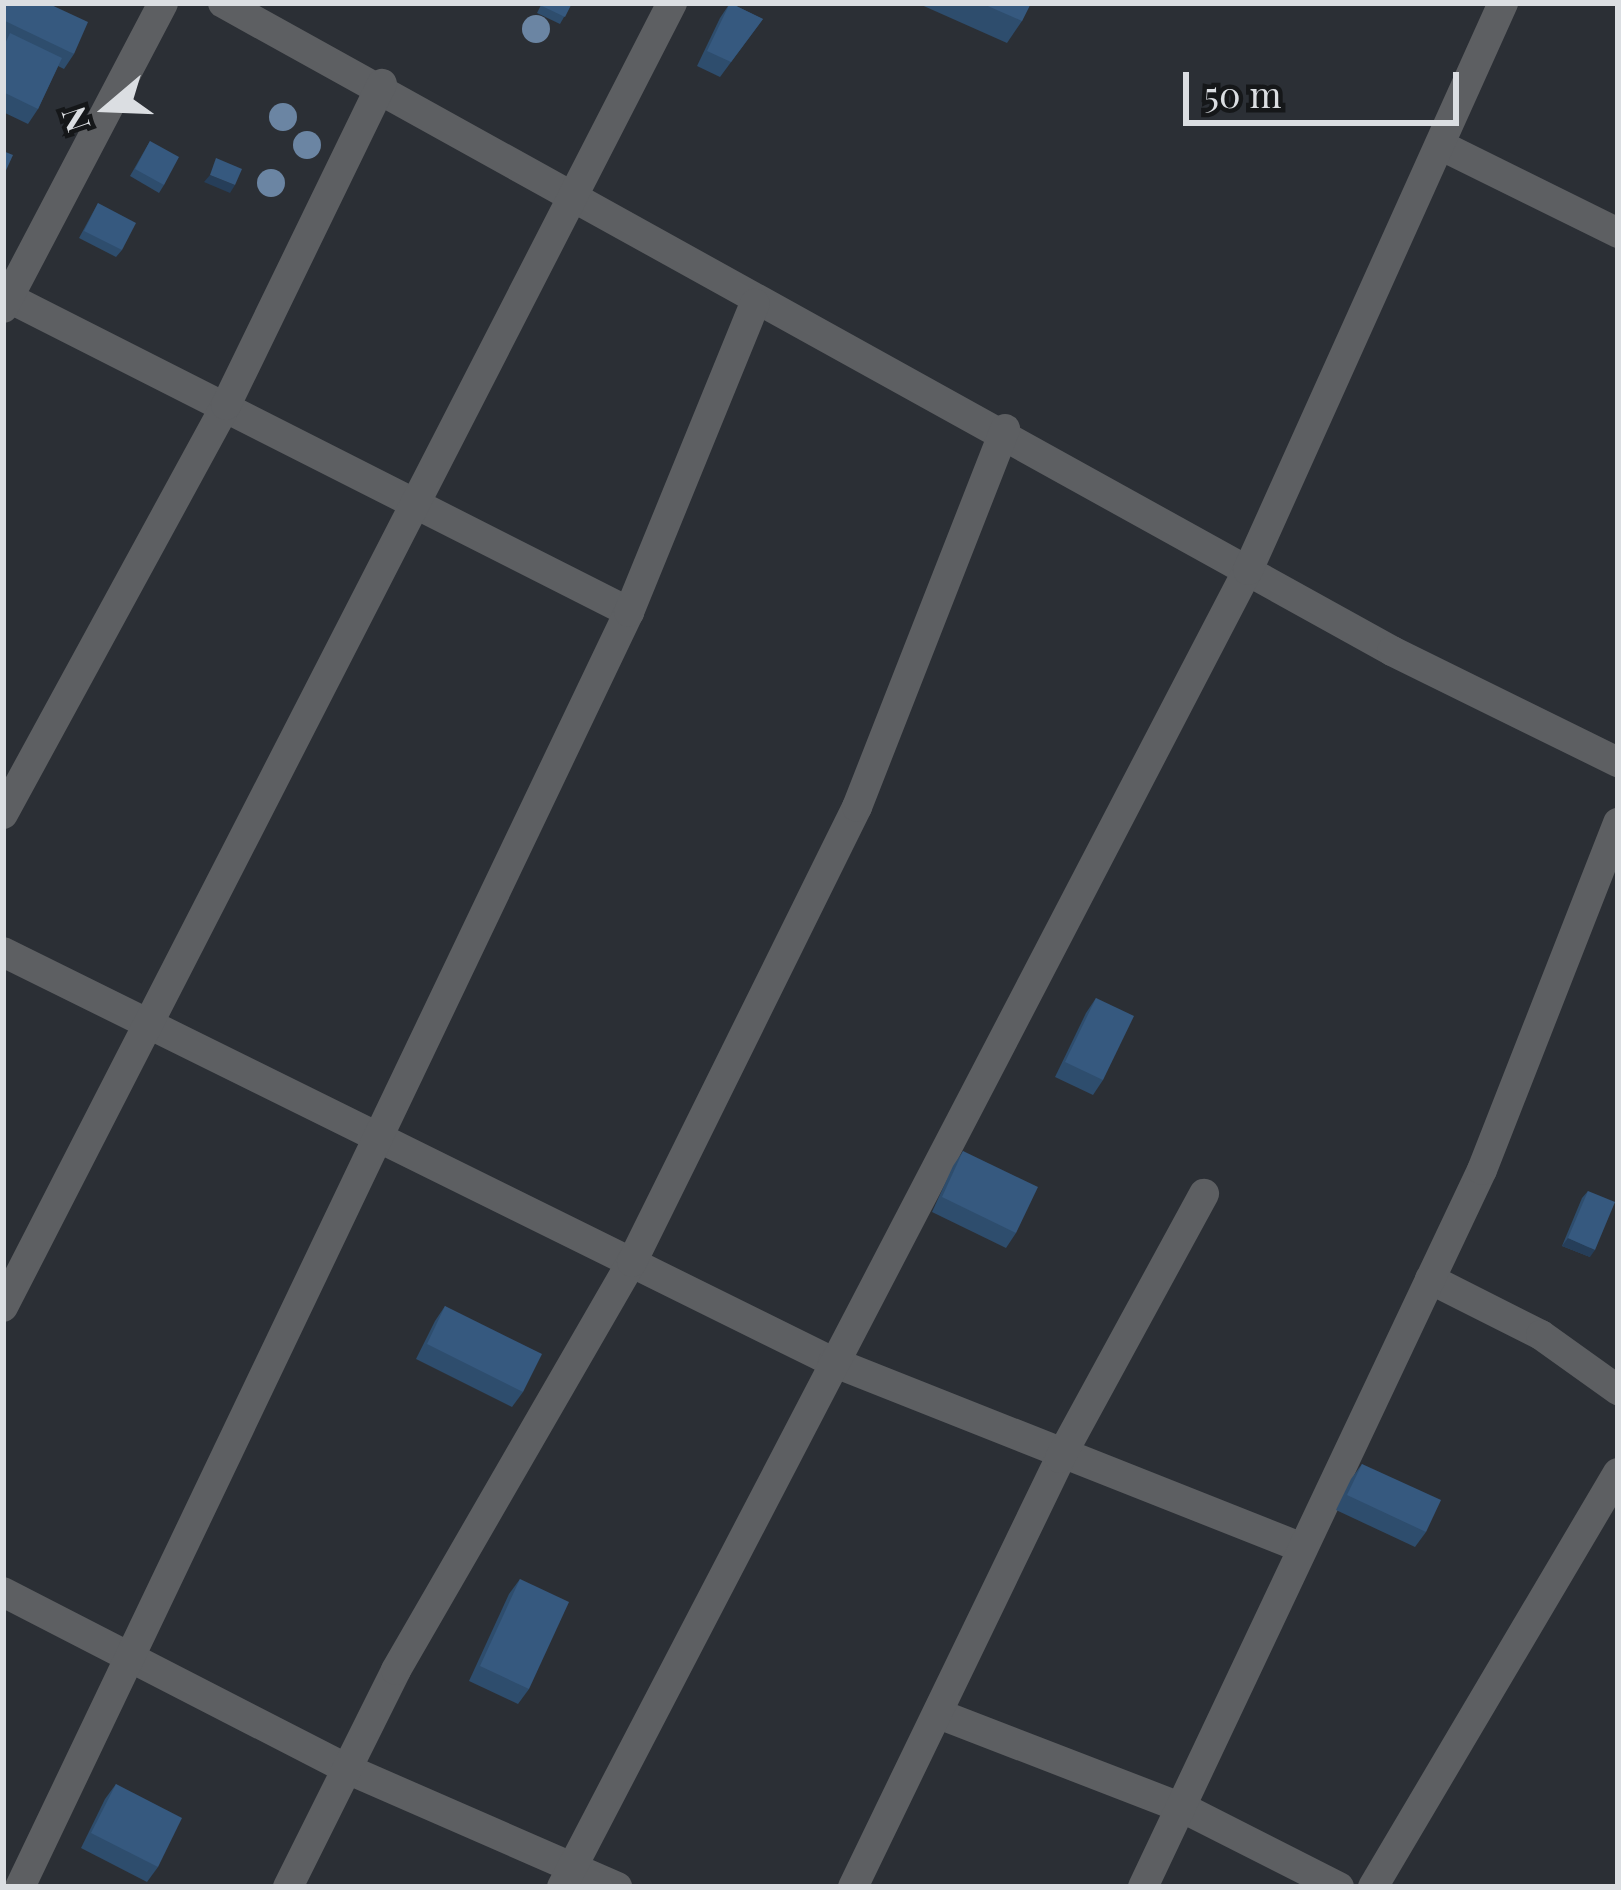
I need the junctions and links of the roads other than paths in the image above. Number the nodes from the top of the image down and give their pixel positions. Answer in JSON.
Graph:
{"nodes":[{"id":1,"x":163,"y":3,"type":"edge"},
{"id":2,"x":224,"y":3,"type":"edge"},
{"id":3,"x":672,"y":3,"type":"edge"},
{"id":4,"x":1503,"y":3,"type":"edge"},
{"id":5,"x":382,"y":84,"type":"junction"},
{"id":6,"x":1440,"y":145,"type":"junction"},
{"id":7,"x":576,"y":195,"type":"junction"},
{"id":8,"x":1618,"y":233,"type":"edge"},
{"id":9,"x":5,"y":300,"type":"edge"},
{"id":10,"x":755,"y":304,"type":"junction"},
{"id":11,"x":226,"y":405,"type":"junction"},
{"id":12,"x":1005,"y":429,"type":"junction"},
{"id":13,"x":420,"y":502,"type":"junction"},
{"id":14,"x":1248,"y":570,"type":"junction"},
{"id":15,"x":629,"y":611,"type":"junction"},
{"id":16,"x":1618,"y":762,"type":"edge"},
{"id":17,"x":3,"y":814,"type":"edge"},
{"id":18,"x":1618,"y":823,"type":"edge"},
{"id":19,"x":3,"y":952,"type":"edge"},
{"id":20,"x":145,"y":1030,"type":"junction"},
{"id":21,"x":377,"y":1130,"type":"junction"},
{"id":22,"x":1204,"y":1194,"type":"dead end"},
{"id":23,"x":632,"y":1262,"type":"junction"},
{"id":24,"x":1430,"y":1279,"type":"junction"},
{"id":25,"x":3,"y":1307,"type":"edge"},
{"id":26,"x":833,"y":1362,"type":"junction"},
{"id":27,"x":1618,"y":1390,"type":"edge"},
{"id":28,"x":1060,"y":1457,"type":"junction"},
{"id":29,"x":1618,"y":1473,"type":"edge"},
{"id":30,"x":1300,"y":1547,"type":"junction"},
{"id":31,"x":3,"y":1592,"type":"edge"},
{"id":32,"x":128,"y":1654,"type":"junction"},
{"id":33,"x":944,"y":1716,"type":"junction"},
{"id":34,"x":347,"y":1769,"type":"junction"},
{"id":35,"x":1183,"y":1808,"type":"junction"},
{"id":36,"x":567,"y":1876,"type":"edge"},
{"id":37,"x":20,"y":1887,"type":"edge"},
{"id":38,"x":288,"y":1887,"type":"edge"},
{"id":39,"x":616,"y":1887,"type":"edge"},
{"id":40,"x":853,"y":1887,"type":"edge"},
{"id":41,"x":1143,"y":1887,"type":"edge"},
{"id":42,"x":1339,"y":1887,"type":"edge"},
{"id":43,"x":1373,"y":1887,"type":"edge"}],
"edges":[{"from":1,"to":9,"type":"street"},
{"from":2,"to":5,"type":"street"},
{"from":3,"to":7,"type":"street"},
{"from":4,"to":6,"type":"street"},
{"from":5,"to":7,"type":"street"},
{"from":5,"to":11,"type":"street"},
{"from":6,"to":8,"type":"street"},
{"from":6,"to":14,"type":"street"},
{"from":7,"to":10,"type":"street"},
{"from":7,"to":13,"type":"street"},
{"from":9,"to":11,"type":"street"},
{"from":10,"to":12,"type":"street"},
{"from":10,"to":15,"type":"street"},
{"from":11,"to":13,"type":"street"},
{"from":11,"to":17,"type":"street"},
{"from":12,"to":14,"type":"street"},
{"from":12,"to":23,"type":"street"},
{"from":13,"to":15,"type":"street"},
{"from":13,"to":20,"type":"street"},
{"from":14,"to":16,"type":"street"},
{"from":14,"to":26,"type":"street"},
{"from":15,"to":21,"type":"street"},
{"from":18,"to":24,"type":"street"},
{"from":19,"to":20,"type":"street"},
{"from":20,"to":21,"type":"street"},
{"from":20,"to":25,"type":"street"},
{"from":21,"to":23,"type":"street"},
{"from":21,"to":32,"type":"street"},
{"from":22,"to":28,"type":"street"},
{"from":23,"to":26,"type":"street"},
{"from":23,"to":34,"type":"street"},
{"from":24,"to":27,"type":"street"},
{"from":24,"to":30,"type":"street"},
{"from":26,"to":28,"type":"street"},
{"from":26,"to":36,"type":"street"},
{"from":28,"to":30,"type":"street"},
{"from":28,"to":33,"type":"street"},
{"from":29,"to":43,"type":"street"},
{"from":30,"to":35,"type":"street"},
{"from":31,"to":32,"type":"street"},
{"from":32,"to":34,"type":"street"},
{"from":32,"to":37,"type":"street"},
{"from":33,"to":35,"type":"street"},
{"from":33,"to":40,"type":"street"},
{"from":34,"to":36,"type":"street"},
{"from":34,"to":38,"type":"street"},
{"from":35,"to":41,"type":"street"},
{"from":35,"to":42,"type":"street"},
{"from":36,"to":39,"type":"street"}]}
